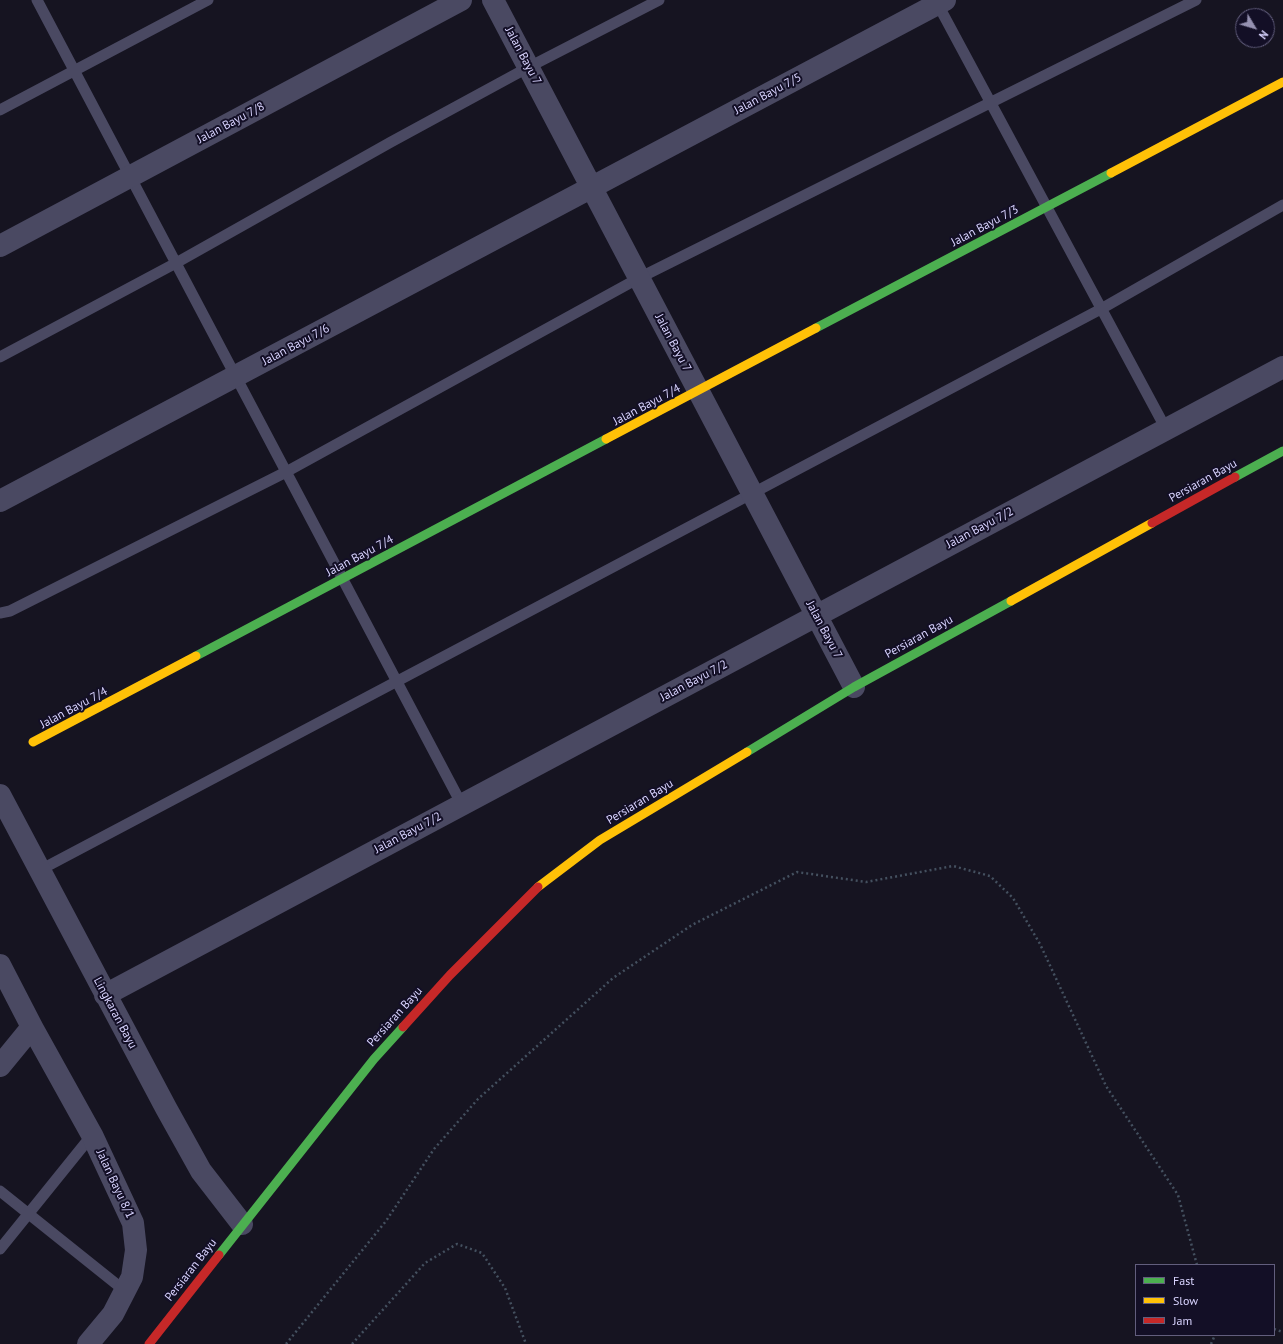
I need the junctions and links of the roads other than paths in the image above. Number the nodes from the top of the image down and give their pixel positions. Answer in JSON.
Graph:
{"nodes":[{"id":1,"x":37,"y":0,"type":"edge"},
{"id":2,"x":208,"y":0,"type":"edge"},
{"id":3,"x":461,"y":0,"type":"edge"},
{"id":4,"x":493,"y":0,"type":"edge"},
{"id":5,"x":659,"y":0,"type":"edge"},
{"id":6,"x":1196,"y":0,"type":"edge"},
{"id":7,"x":939,"y":1,"type":"edge"},
{"id":8,"x":528,"y":67,"type":"junction"},
{"id":9,"x":75,"y":72,"type":"junction"},
{"id":10,"x":1283,"y":82,"type":"edge"},
{"id":11,"x":991,"y":103,"type":"junction"},
{"id":12,"x":0,"y":110,"type":"edge"},
{"id":13,"x":130,"y":177,"type":"junction"},
{"id":14,"x":591,"y":188,"type":"junction"},
{"id":15,"x":1283,"y":205,"type":"edge"},
{"id":16,"x":1047,"y":207,"type":"junction"},
{"id":17,"x":0,"y":246,"type":"edge"},
{"id":18,"x":176,"y":263,"type":"junction"},
{"id":19,"x":639,"y":278,"type":"junction"},
{"id":20,"x":1101,"y":309,"type":"junction"},
{"id":21,"x":0,"y":357,"type":"edge"},
{"id":22,"x":1283,"y":366,"type":"edge"},
{"id":23,"x":236,"y":376,"type":"junction"},
{"id":24,"x":698,"y":392,"type":"junction"},
{"id":25,"x":1166,"y":429,"type":"junction"},
{"id":26,"x":1283,"y":451,"type":"edge"},
{"id":27,"x":286,"y":472,"type":"junction"},
{"id":28,"x":752,"y":494,"type":"junction"},
{"id":29,"x":0,"y":501,"type":"edge"},
{"id":30,"x":343,"y":579,"type":"junction"},
{"id":31,"x":0,"y":613,"type":"edge"},
{"id":32,"x":816,"y":615,"type":"junction"},
{"id":33,"x":397,"y":680,"type":"junction"},
{"id":34,"x":854,"y":686,"type":"junction"},
{"id":35,"x":33,"y":742,"type":"dead end"},
{"id":36,"x":0,"y":795,"type":"edge"},
{"id":37,"x":462,"y":805,"type":"junction"},
{"id":38,"x":40,"y":870,"type":"junction"},
{"id":39,"x":0,"y":965,"type":"edge"},
{"id":40,"x":105,"y":995,"type":"junction"},
{"id":41,"x":32,"y":1028,"type":"junction"},
{"id":42,"x":0,"y":1066,"type":"edge"},
{"id":43,"x":92,"y":1135,"type":"junction"},
{"id":44,"x":0,"y":1191,"type":"edge"},
{"id":45,"x":29,"y":1214,"type":"junction"},
{"id":46,"x":242,"y":1224,"type":"junction"},
{"id":47,"x":0,"y":1249,"type":"edge"},
{"id":48,"x":125,"y":1291,"type":"junction"},
{"id":49,"x":88,"y":1344,"type":"edge"},
{"id":50,"x":149,"y":1344,"type":"edge"}],
"edges":[{"from":1,"to":9,"type":"lane"},
{"from":2,"to":9,"type":"lane"},
{"from":3,"to":13,"type":"street","name":"Jalan Bayu 7/8"},
{"from":4,"to":8,"type":"street","name":"Jalan Bayu 7"},
{"from":5,"to":8,"type":"lane"},
{"from":6,"to":11,"type":"lane"},
{"from":7,"to":11,"type":"lane"},
{"from":7,"to":14,"type":"street","name":"Jalan Bayu 7/5"},
{"from":8,"to":14,"type":"street","name":"Jalan Bayu 7"},
{"from":8,"to":18,"type":"lane"},
{"from":9,"to":12,"type":"lane"},
{"from":9,"to":13,"type":"lane"},
{"from":10,"to":16,"type":"street","name":"Jalan Bayu 7/3"},
{"from":11,"to":16,"type":"lane"},
{"from":11,"to":19,"type":"lane"},
{"from":13,"to":17,"type":"street","name":"Jalan Bayu 7/8"},
{"from":13,"to":18,"type":"lane"},
{"from":14,"to":19,"type":"street","name":"Jalan Bayu 7"},
{"from":14,"to":23,"type":"street","name":"Jalan Bayu 7/6"},
{"from":15,"to":20,"type":"lane"},
{"from":16,"to":20,"type":"lane"},
{"from":16,"to":24,"type":"street","name":"Jalan Bayu 7/3"},
{"from":18,"to":21,"type":"lane"},
{"from":18,"to":23,"type":"lane"},
{"from":19,"to":24,"type":"street","name":"Jalan Bayu 7"},
{"from":19,"to":27,"type":"lane"},
{"from":20,"to":25,"type":"lane"},
{"from":20,"to":28,"type":"lane"},
{"from":22,"to":25,"type":"street","name":"Jalan Bayu 7/2"},
{"from":23,"to":27,"type":"lane"},
{"from":23,"to":29,"type":"street","name":"Jalan Bayu 7/6"},
{"from":24,"to":28,"type":"street","name":"Jalan Bayu 7"},
{"from":24,"to":30,"type":"street","name":"Jalan Bayu 7/4"},
{"from":25,"to":32,"type":"street","name":"Jalan Bayu 7/2"},
{"from":26,"to":34,"type":"street","name":"Persiaran Bayu"},
{"from":27,"to":30,"type":"lane"},
{"from":27,"to":31,"type":"lane"},
{"from":28,"to":32,"type":"street","name":"Jalan Bayu 7"},
{"from":28,"to":33,"type":"lane"},
{"from":30,"to":33,"type":"lane"},
{"from":30,"to":35,"type":"street","name":"Jalan Bayu 7/4"},
{"from":32,"to":34,"type":"street","name":"Jalan Bayu 7"},
{"from":32,"to":37,"type":"street","name":"Jalan Bayu 7/2"},
{"from":33,"to":37,"type":"lane"},
{"from":33,"to":38,"type":"lane"},
{"from":34,"to":46,"type":"street","name":"Persiaran Bayu"},
{"from":36,"to":38,"type":"street","name":"Lingkaran Bayu"},
{"from":37,"to":40,"type":"street","name":"Jalan Bayu 7/2"},
{"from":38,"to":40,"type":"street","name":"Lingkaran Bayu"},
{"from":39,"to":41,"type":"street","name":"Jalan Bayu 8/1"},
{"from":40,"to":46,"type":"street","name":"Lingkaran Bayu"},
{"from":41,"to":42,"type":"street"},
{"from":41,"to":43,"type":"street","name":"Jalan Bayu 8/1"},
{"from":43,"to":45,"type":"lane"},
{"from":43,"to":48,"type":"street","name":"Jalan Bayu 8/1"},
{"from":44,"to":45,"type":"lane"},
{"from":45,"to":47,"type":"lane"},
{"from":45,"to":48,"type":"lane"},
{"from":46,"to":50,"type":"street","name":"Persiaran Bayu"},
{"from":48,"to":49,"type":"street","name":"Jalan Bayu 8/1"}]}
